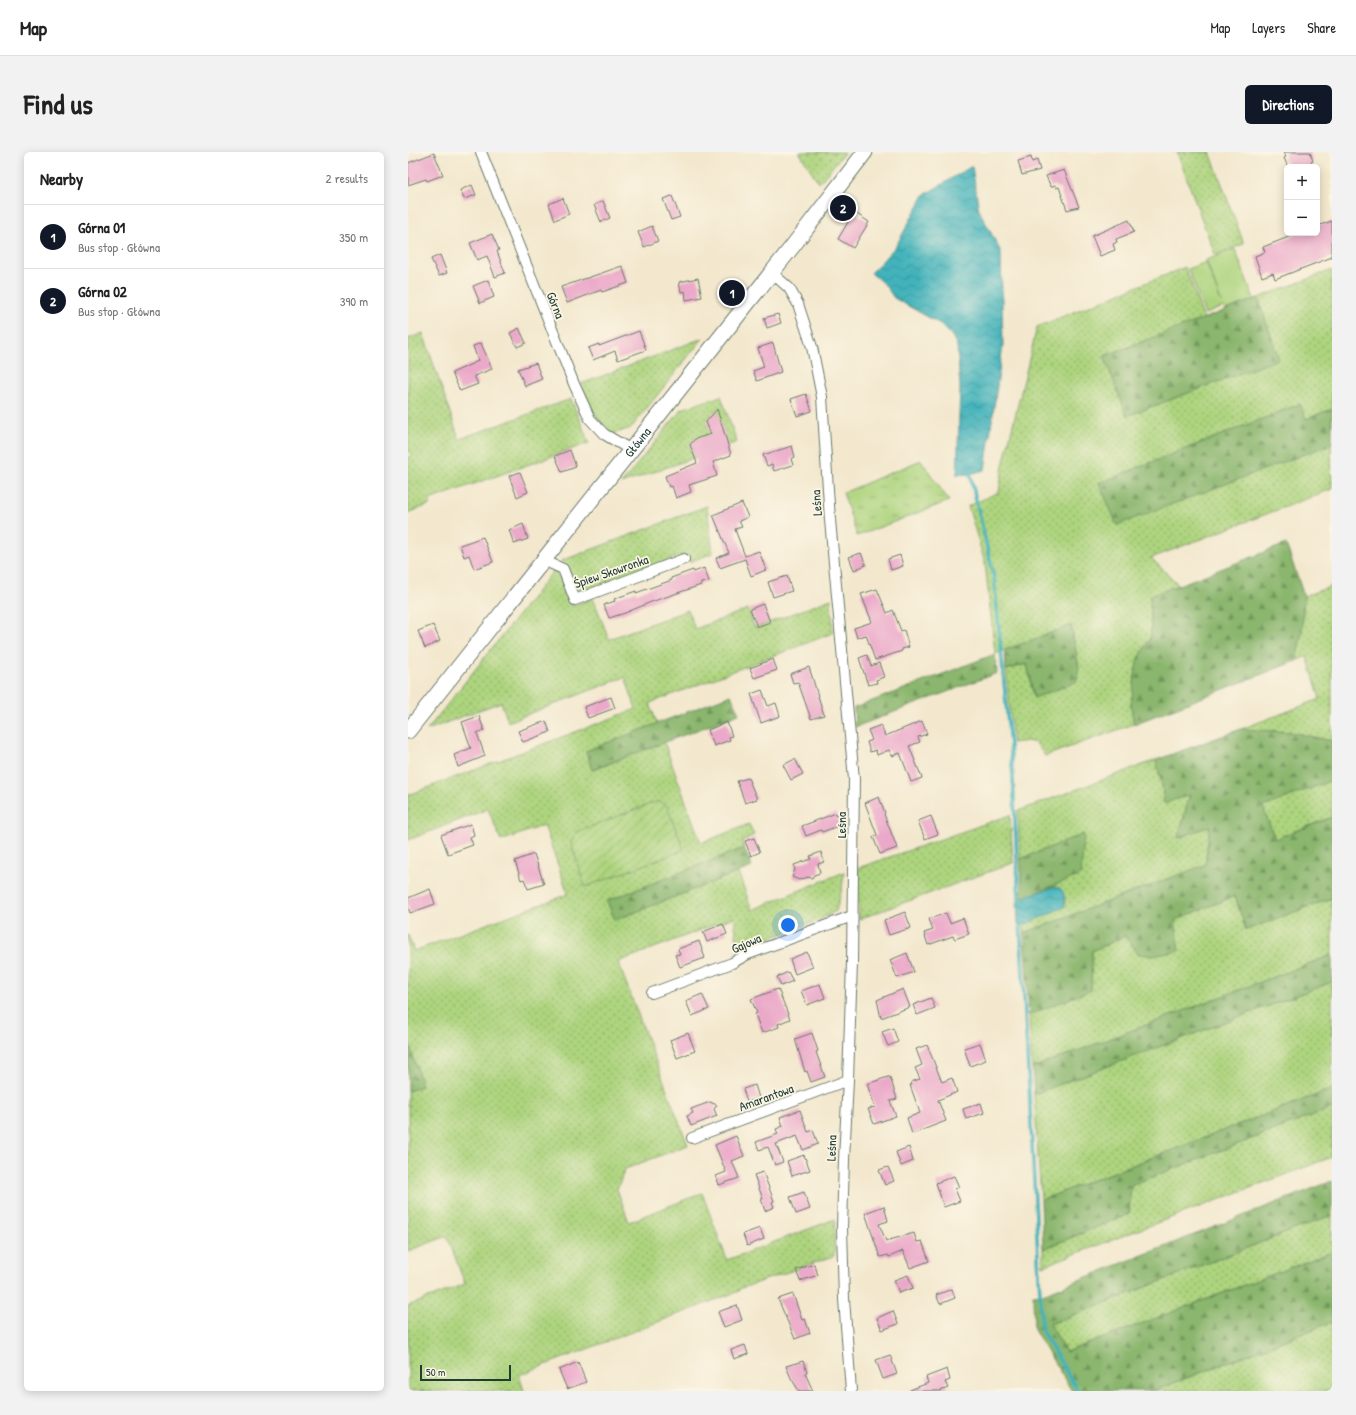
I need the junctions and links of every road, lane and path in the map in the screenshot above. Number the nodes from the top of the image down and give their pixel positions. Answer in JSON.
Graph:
{"nodes":[{"id":1,"x":481,"y":152,"type":"edge"},
{"id":2,"x":865,"y":152,"type":"edge"},
{"id":3,"x":772,"y":273,"type":"junction"},
{"id":4,"x":632,"y":450,"type":"junction"},
{"id":5,"x":684,"y":559,"type":"dead end"},
{"id":6,"x":543,"y":560,"type":"junction"},
{"id":7,"x":408,"y":731,"type":"edge"},
{"id":8,"x":852,"y":916,"type":"junction"},
{"id":9,"x":652,"y":993,"type":"dead end"},
{"id":10,"x":848,"y":1080,"type":"junction"},
{"id":11,"x":692,"y":1138,"type":"dead end"},
{"id":12,"x":851,"y":1391,"type":"edge"}],
"edges":[{"from":1,"to":4,"type":"street","name":"Górna"},
{"from":2,"to":3,"type":"main road","name":"Główna"},
{"from":3,"to":4,"type":"main road","name":"Główna"},
{"from":3,"to":8,"type":"street","name":"Leśna"},
{"from":4,"to":6,"type":"main road","name":"Główna"},
{"from":5,"to":6,"type":"street","name":"Śpiew Skowronka"},
{"from":6,"to":7,"type":"main road","name":"Główna"},
{"from":8,"to":9,"type":"street","name":"Gajowa"},
{"from":8,"to":10,"type":"street","name":"Leśna"},
{"from":10,"to":11,"type":"street","name":"Amarantowa"},
{"from":10,"to":12,"type":"street","name":"Leśna"}]}
